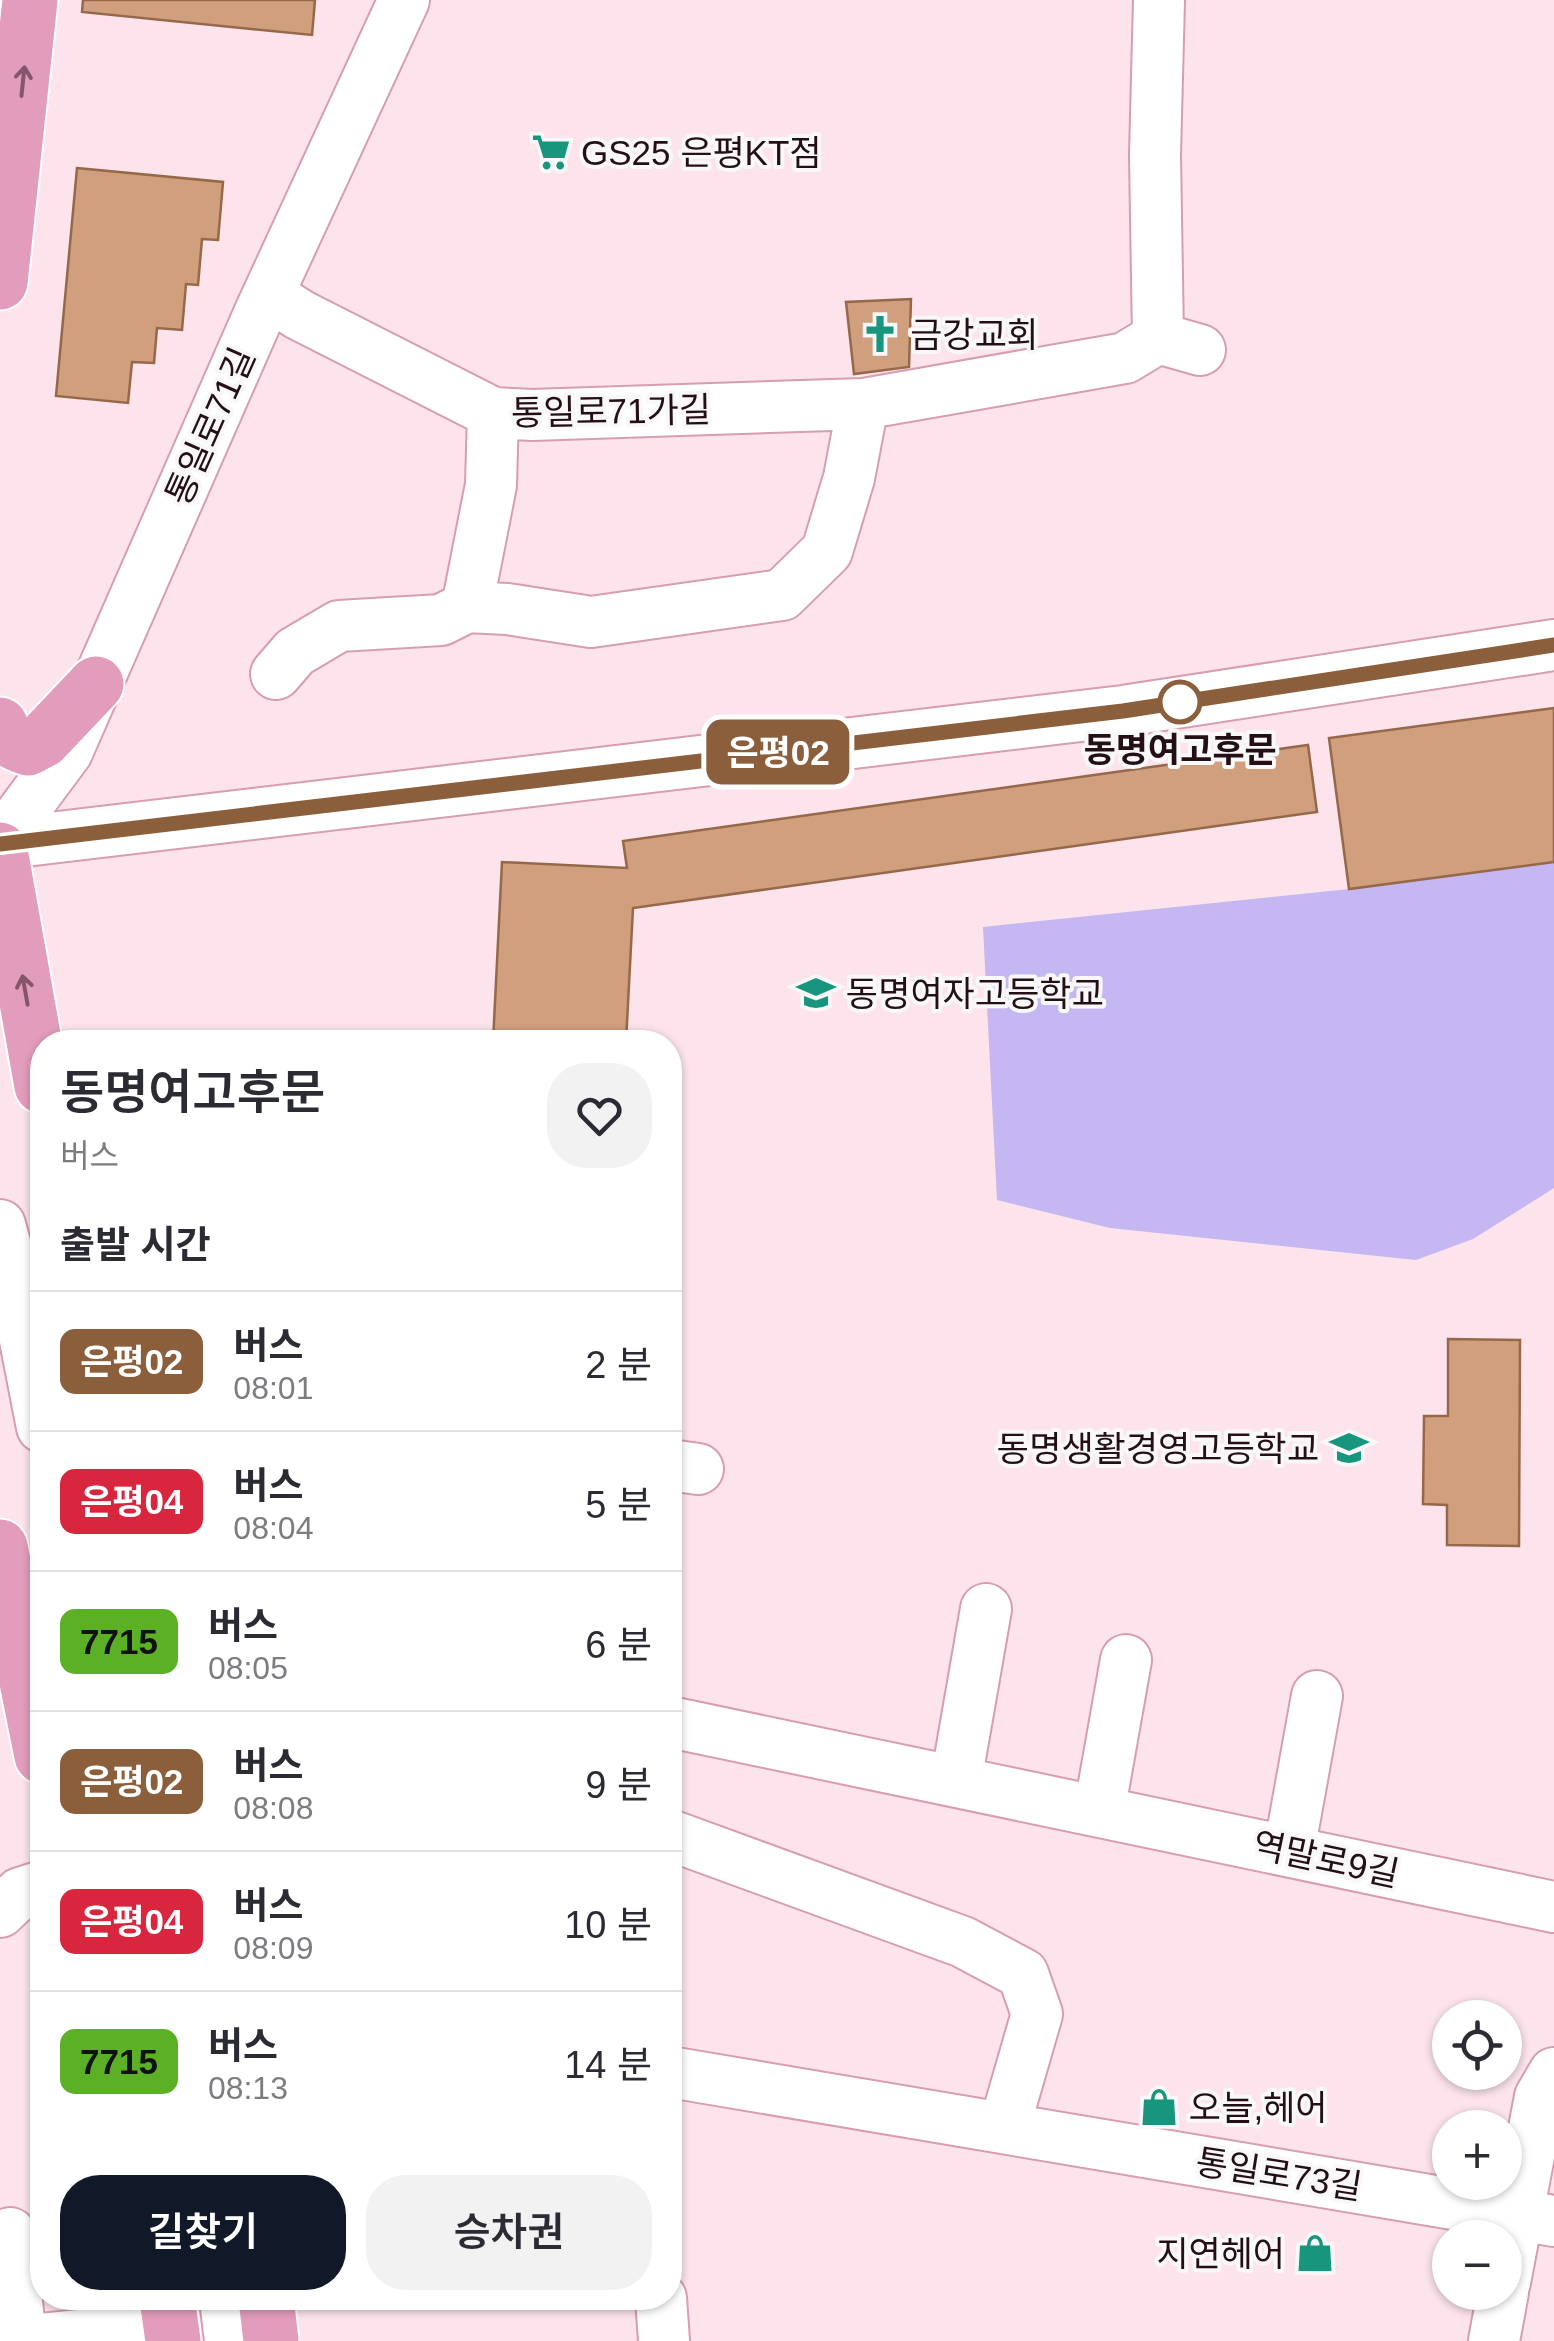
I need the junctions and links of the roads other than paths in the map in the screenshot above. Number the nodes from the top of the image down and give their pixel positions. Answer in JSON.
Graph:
{"nodes":[{"id":1,"x":30,"y":0,"type":"edge"},
{"id":2,"x":404,"y":0,"type":"edge"},
{"id":3,"x":1159,"y":0,"type":"edge"},
{"id":4,"x":0,"y":282,"type":"edge"},
{"id":5,"x":268,"y":296,"type":"junction"},
{"id":6,"x":864,"y":404,"type":"junction"},
{"id":7,"x":493,"y":413,"type":"junction"},
{"id":8,"x":467,"y":608,"type":"junction"},
{"id":9,"x":1554,"y":644,"type":"edge"},
{"id":10,"x":276,"y":674,"type":"dead end"},
{"id":11,"x":96,"y":684,"type":"junction"},
{"id":12,"x":0,"y":724,"type":"edge"},
{"id":13,"x":0,"y":846,"type":"edge"},
{"id":14,"x":32,"y":1030,"type":"edge"},
{"id":15,"x":0,"y":1225,"type":"edge"},
{"id":16,"x":30,"y":1366,"type":"edge"},
{"id":17,"x":0,"y":1547,"type":"edge"},
{"id":18,"x":986,"y":1609,"type":"dead end"},
{"id":19,"x":1126,"y":1660,"type":"dead end"},
{"id":20,"x":30,"y":1696,"type":"edge"},
{"id":21,"x":1317,"y":1696,"type":"dead end"},
{"id":22,"x":682,"y":1725,"type":"edge"},
{"id":23,"x":956,"y":1782,"type":"junction"},
{"id":24,"x":1099,"y":1812,"type":"junction"},
{"id":25,"x":682,"y":1840,"type":"edge"},
{"id":26,"x":1289,"y":1851,"type":"junction"},
{"id":27,"x":30,"y":1890,"type":"edge"},
{"id":28,"x":1554,"y":1906,"type":"edge"},
{"id":29,"x":0,"y":1912,"type":"edge"},
{"id":30,"x":1554,"y":2073,"type":"edge"},
{"id":31,"x":682,"y":2074,"type":"edge"},
{"id":32,"x":1004,"y":2128,"type":"junction"},
{"id":33,"x":1536,"y":2217,"type":"edge"},
{"id":34,"x":10,"y":2233,"type":"dead end"},
{"id":35,"x":1522,"y":2246,"type":"edge"},
{"id":36,"x":226,"y":2310,"type":"edge"},
{"id":37,"x":267,"y":2310,"type":"edge"},
{"id":38,"x":662,"y":2310,"type":"edge"},
{"id":39,"x":1500,"y":2310,"type":"edge"},
{"id":40,"x":171,"y":2323,"type":"edge"},
{"id":41,"x":21,"y":2341,"type":"edge"},
{"id":42,"x":230,"y":2341,"type":"edge"},
{"id":43,"x":271,"y":2341,"type":"edge"},
{"id":44,"x":664,"y":2341,"type":"edge"},
{"id":45,"x":1494,"y":2341,"type":"edge"}],
"edges":[{"from":4,"to":1,"type":"main road","one_way":true},
{"from":2,"to":5,"type":"street","name":"통일로71길"},
{"from":3,"to":6,"type":"street","name":"통일로71가길"},
{"from":5,"to":7,"type":"street","name":"통일로71가길"},
{"from":5,"to":11,"type":"street","name":"통일로71길"},
{"from":6,"to":7,"type":"street","name":"통일로71가길"},
{"from":6,"to":8,"type":"street"},
{"from":7,"to":8,"type":"street"},
{"from":8,"to":10,"type":"street"},
{"from":9,"to":13,"type":"street"},
{"from":11,"to":12,"type":"main road"},
{"from":11,"to":13,"type":"street","name":"통일로71길"},
{"from":14,"to":13,"type":"main road","one_way":true},
{"from":15,"to":16,"type":"street"},
{"from":17,"to":20,"type":"main road"},
{"from":18,"to":23,"type":"street"},
{"from":19,"to":24,"type":"street"},
{"from":21,"to":26,"type":"street"},
{"from":22,"to":23,"type":"street","name":"역말로9길"},
{"from":23,"to":24,"type":"street","name":"역말로9길"},
{"from":24,"to":26,"type":"street","name":"역말로9길"},
{"from":25,"to":32,"type":"street"},
{"from":26,"to":28,"type":"street","name":"역말로9길"},
{"from":27,"to":29,"type":"street"},
{"from":30,"to":33,"type":"street"},
{"from":31,"to":32,"type":"street","name":"통일로73길"},
{"from":32,"to":33,"type":"street","name":"통일로73길"},
{"from":33,"to":35,"type":"street"},
{"from":34,"to":41,"type":"street"},
{"from":36,"to":42,"type":"street"},
{"from":37,"to":43,"type":"main road"},
{"from":38,"to":44,"type":"street"},
{"from":39,"to":45,"type":"street"},
{"from":40,"to":41,"type":"street"}]}
